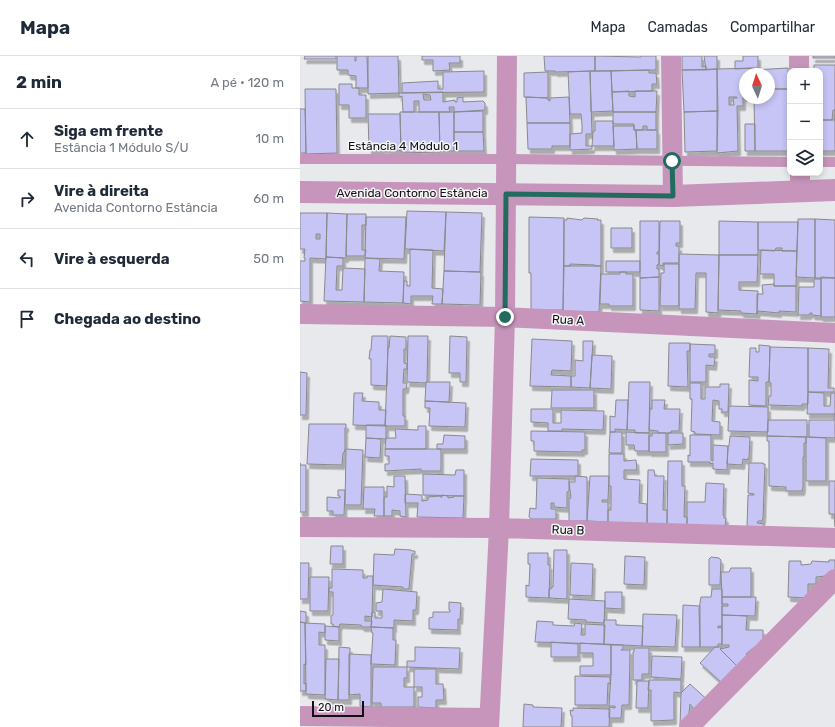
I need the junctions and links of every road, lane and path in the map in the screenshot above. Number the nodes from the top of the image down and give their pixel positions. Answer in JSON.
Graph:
{"nodes":[{"id":1,"x":507,"y":56,"type":"edge"},
{"id":2,"x":671,"y":56,"type":"edge"},
{"id":3,"x":799,"y":56,"type":"edge"},
{"id":4,"x":799,"y":68,"type":"edge"},
{"id":5,"x":300,"y":159,"type":"edge"},
{"id":6,"x":506,"y":159,"type":"junction"},
{"id":7,"x":672,"y":161,"type":"junction"},
{"id":8,"x":787,"y":162,"type":"edge"},
{"id":9,"x":823,"y":162,"type":"edge"},
{"id":10,"x":835,"y":162,"type":"edge"},
{"id":11,"x":800,"y":182,"type":"edge"},
{"id":12,"x":835,"y":190,"type":"edge"},
{"id":13,"x":300,"y":192,"type":"edge"},
{"id":14,"x":506,"y":194,"type":"junction"},
{"id":15,"x":673,"y":196,"type":"junction"},
{"id":16,"x":300,"y":314,"type":"edge"},
{"id":17,"x":505,"y":317,"type":"junction"},
{"id":18,"x":835,"y":333,"type":"edge"},
{"id":19,"x":300,"y":527,"type":"edge"},
{"id":20,"x":499,"y":528,"type":"junction"},
{"id":21,"x":835,"y":538,"type":"edge"},
{"id":22,"x":835,"y":580,"type":"edge"},
{"id":23,"x":300,"y":716,"type":"edge"},
{"id":24,"x":489,"y":723,"type":"edge"},
{"id":25,"x":689,"y":727,"type":"edge"}],
"edges":[{"from":1,"to":6,"type":"street"},
{"from":2,"to":7,"type":"street"},
{"from":3,"to":4,"type":"street"},
{"from":5,"to":6,"type":"lane","name":"Estância 4 Módulo 1"},
{"from":6,"to":7,"type":"lane","name":"Estância 4 Módulo 1"},
{"from":6,"to":14,"type":"street"},
{"from":7,"to":8,"type":"lane","name":"Estância 4 Módulo 1"},
{"from":7,"to":15,"type":"street"},
{"from":9,"to":10,"type":"lane"},
{"from":11,"to":12,"type":"street","name":"Avenida Contorno Estância"},
{"from":11,"to":15,"type":"street","name":"Avenida Contorno Estância"},
{"from":13,"to":14,"type":"street","name":"Avenida Contorno Estância"},
{"from":14,"to":15,"type":"street","name":"Avenida Contorno Estância"},
{"from":14,"to":17,"type":"street"},
{"from":16,"to":17,"type":"street","name":"Rua A"},
{"from":17,"to":18,"type":"street","name":"Rua A"},
{"from":17,"to":20,"type":"street"},
{"from":19,"to":20,"type":"street","name":"Rua B"},
{"from":20,"to":21,"type":"street","name":"Rua B"},
{"from":20,"to":24,"type":"street"},
{"from":22,"to":25,"type":"street"},
{"from":23,"to":24,"type":"street"}]}
